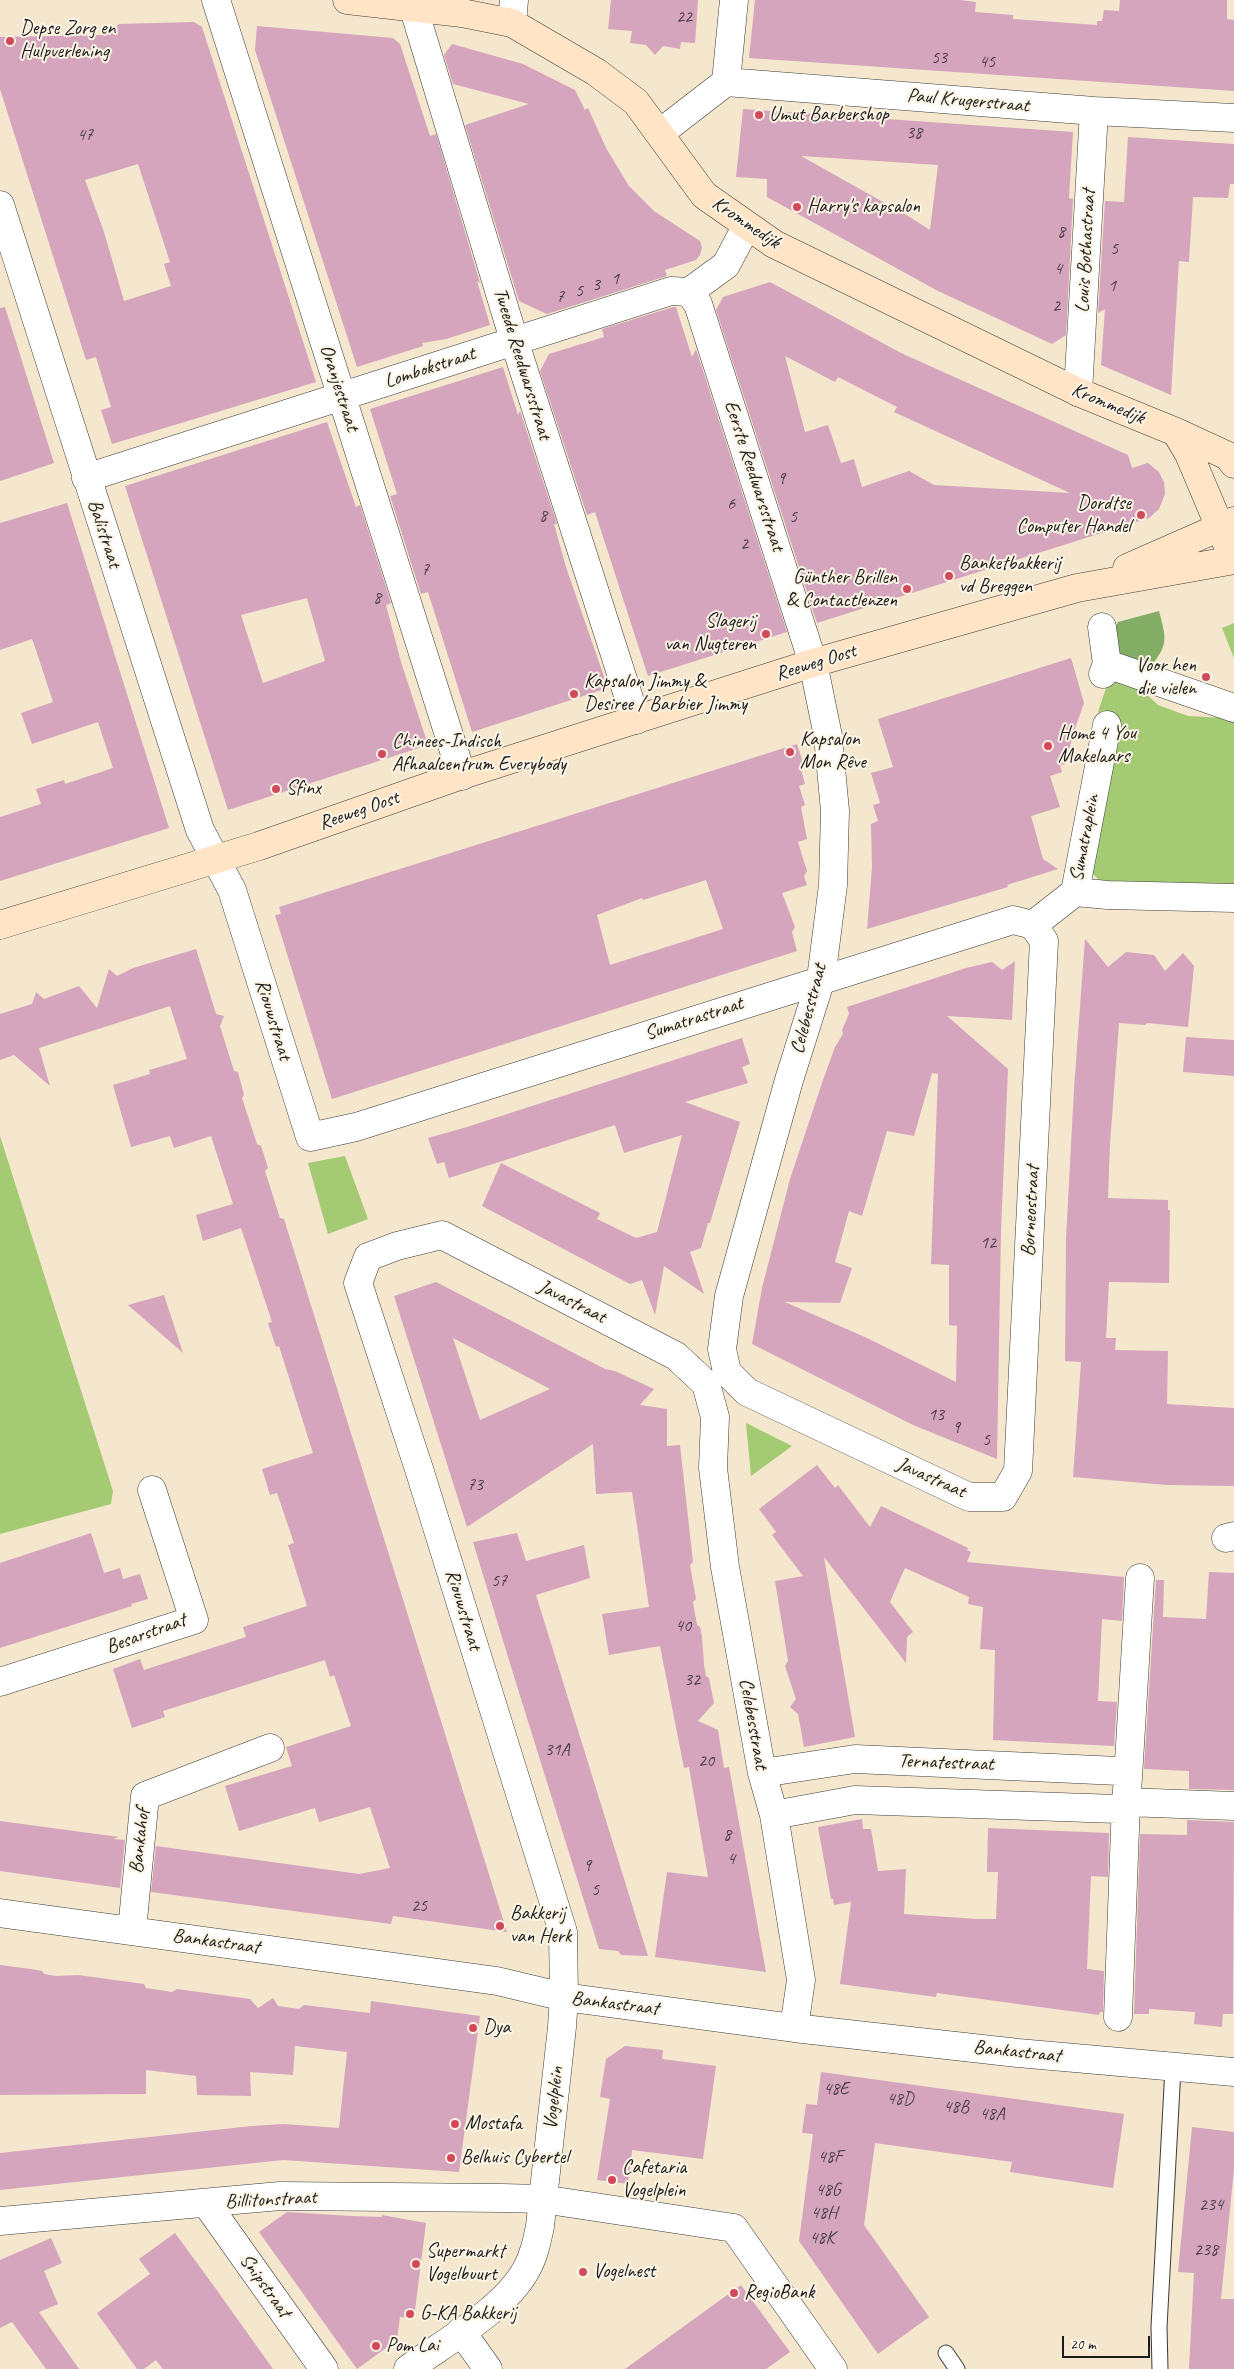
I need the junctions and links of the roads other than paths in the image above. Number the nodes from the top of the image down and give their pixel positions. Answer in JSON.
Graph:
{"nodes":[{"id":1,"x":216,"y":0,"type":"edge"},
{"id":2,"x":347,"y":0,"type":"edge"},
{"id":3,"x":358,"y":0,"type":"edge"},
{"id":4,"x":734,"y":0,"type":"edge"},
{"id":5,"x":413,"y":6,"type":"junction"},
{"id":6,"x":513,"y":11,"type":"edge"},
{"id":7,"x":726,"y":82,"type":"junction"},
{"id":8,"x":1094,"y":111,"type":"junction"},
{"id":9,"x":1234,"y":118,"type":"edge"},
{"id":10,"x":660,"y":133,"type":"junction"},
{"id":11,"x":0,"y":205,"type":"edge"},
{"id":12,"x":746,"y":227,"type":"junction"},
{"id":13,"x":689,"y":292,"type":"junction"},
{"id":14,"x":514,"y":340,"type":"junction"},
{"id":15,"x":1078,"y":392,"type":"junction"},
{"id":16,"x":341,"y":396,"type":"junction"},
{"id":17,"x":1176,"y":432,"type":"junction"},
{"id":18,"x":1234,"y":464,"type":"edge"},
{"id":19,"x":86,"y":478,"type":"junction"},
{"id":20,"x":1226,"y":524,"type":"edge"},
{"id":21,"x":1234,"y":559,"type":"edge"},
{"id":22,"x":1092,"y":584,"type":"junction"},
{"id":23,"x":1102,"y":627,"type":"dead end"},
{"id":24,"x":813,"y":663,"type":"junction"},
{"id":25,"x":1234,"y":708,"type":"edge"},
{"id":26,"x":636,"y":720,"type":"junction"},
{"id":27,"x":1107,"y":725,"type":"dead end"},
{"id":28,"x":462,"y":776,"type":"junction"},
{"id":29,"x":217,"y":859,"type":"junction"},
{"id":30,"x":1075,"y":892,"type":"junction"},
{"id":31,"x":1234,"y":898,"type":"edge"},
{"id":32,"x":0,"y":925,"type":"edge"},
{"id":33,"x":1033,"y":925,"type":"junction"},
{"id":34,"x":821,"y":979,"type":"junction"},
{"id":35,"x":356,"y":1127,"type":"joint"},
{"id":36,"x":397,"y":1246,"type":"joint"},
{"id":37,"x":722,"y":1349,"type":"joint"},
{"id":38,"x":715,"y":1417,"type":"joint"},
{"id":39,"x":152,"y":1490,"type":"dead end"},
{"id":40,"x":1003,"y":1496,"type":"joint"},
{"id":41,"x":1140,"y":1578,"type":"dead end"},
{"id":42,"x":0,"y":1682,"type":"edge"},
{"id":43,"x":270,"y":1748,"type":"dead end"},
{"id":44,"x":762,"y":1773,"type":"junction"},
{"id":45,"x":1127,"y":1790,"type":"junction"},
{"id":46,"x":1234,"y":1806,"type":"edge"},
{"id":47,"x":774,"y":1815,"type":"junction"},
{"id":48,"x":0,"y":1912,"type":"edge"},
{"id":49,"x":132,"y":1930,"type":"junction"},
{"id":50,"x":564,"y":1997,"type":"junction"},
{"id":51,"x":1118,"y":2017,"type":"dead end"},
{"id":52,"x":794,"y":2028,"type":"junction"},
{"id":53,"x":1174,"y":2068,"type":"junction"},
{"id":54,"x":1234,"y":2072,"type":"edge"},
{"id":55,"x":542,"y":2199,"type":"junction"},
{"id":56,"x":206,"y":2203,"type":"junction"},
{"id":57,"x":0,"y":2221,"type":"edge"},
{"id":58,"x":461,"y":2331,"type":"junction"},
{"id":59,"x":946,"y":2353,"type":"dead end"},
{"id":60,"x":324,"y":2369,"type":"edge"},
{"id":61,"x":408,"y":2369,"type":"edge"},
{"id":62,"x":488,"y":2369,"type":"edge"},
{"id":63,"x":833,"y":2369,"type":"edge"},
{"id":64,"x":957,"y":2369,"type":"edge"},
{"id":65,"x":1160,"y":2369,"type":"edge"}],
"edges":[{"from":1,"to":16,"type":"street","name":"Oranjestraat"},
{"from":2,"to":3,"type":"street","name":"Krommedijk"},
{"from":3,"to":5,"type":"street","name":"Krommedijk"},
{"from":4,"to":7,"type":"street"},
{"from":5,"to":6,"type":"street","name":"Krommedijk"},
{"from":5,"to":14,"type":"street","name":"Tweede Reedwarsstraat"},
{"from":6,"to":10,"type":"street","name":"Krommedijk"},
{"from":7,"to":8,"type":"street","name":"Paul Krugerstraat"},
{"from":7,"to":10,"type":"street"},
{"from":8,"to":9,"type":"street","name":"Paul Krugerstraat"},
{"from":8,"to":15,"type":"street","name":"Louis Bothastraat"},
{"from":10,"to":12,"type":"street","name":"Krommedijk"},
{"from":11,"to":19,"type":"street","name":"Balistraat"},
{"from":12,"to":13,"type":"street"},
{"from":12,"to":15,"type":"street","name":"Krommedijk"},
{"from":13,"to":14,"type":"street","name":"Lombokstraat"},
{"from":13,"to":24,"type":"street","name":"Eerste Reedwarsstraat"},
{"from":14,"to":16,"type":"street","name":"Lombokstraat"},
{"from":14,"to":26,"type":"street","name":"Tweede Reedwarsstraat"},
{"from":15,"to":17,"type":"street","name":"Krommedijk"},
{"from":16,"to":19,"type":"street","name":"Lombokstraat"},
{"from":16,"to":28,"type":"street","name":"Oranjestraat"},
{"from":17,"to":18,"type":"street","name":"Krommedijk"},
{"from":17,"to":20,"type":"street"},
{"from":19,"to":29,"type":"street","name":"Balistraat"},
{"from":20,"to":21,"type":"street"},
{"from":20,"to":22,"type":"street","name":"Reeweg Oost"},
{"from":21,"to":22,"type":"street","name":"Reeweg Oost"},
{"from":22,"to":24,"type":"street","name":"Reeweg Oost"},
{"from":23,"to":25,"type":"street"},
{"from":24,"to":26,"type":"street","name":"Reeweg Oost"},
{"from":24,"to":34,"type":"street","name":"Celebesstraat"},
{"from":26,"to":28,"type":"street","name":"Reeweg Oost"},
{"from":27,"to":30,"type":"street","name":"Sumatraplein"},
{"from":28,"to":29,"type":"street","name":"Reeweg Oost"},
{"from":29,"to":32,"type":"street","name":"Reeweg Oost"},
{"from":29,"to":35,"type":"street","name":"Riouwstraat"},
{"from":30,"to":31,"type":"street","name":"Sumatraplein"},
{"from":30,"to":33,"type":"street","name":"Sumatraplein"},
{"from":33,"to":34,"type":"street","name":"Sumatrastraat"},
{"from":33,"to":40,"type":"street","name":"Borneostraat"},
{"from":34,"to":35,"type":"street","name":"Sumatrastraat"},
{"from":34,"to":37,"type":"street","name":"Celebesstraat"},
{"from":36,"to":38,"type":"street","name":"Javastraat"},
{"from":36,"to":50,"type":"street","name":"Riouwstraat"},
{"from":37,"to":40,"type":"street","name":"Javastraat"},
{"from":38,"to":44,"type":"street","name":"Celebesstraat"},
{"from":39,"to":42,"type":"street","name":"Besarstraat"},
{"from":41,"to":45,"type":"street"},
{"from":43,"to":49,"type":"street","name":"Bankahof"},
{"from":44,"to":45,"type":"street","name":"Ternatestraat"},
{"from":44,"to":47,"type":"street","name":"Celebesstraat"},
{"from":45,"to":46,"type":"street"},
{"from":45,"to":47,"type":"street","name":"Ternatestraat"},
{"from":45,"to":51,"type":"street"},
{"from":47,"to":52,"type":"street","name":"Celebesstraat"},
{"from":48,"to":49,"type":"street","name":"Bankastraat"},
{"from":49,"to":50,"type":"street","name":"Bankastraat"},
{"from":50,"to":52,"type":"street","name":"Bankastraat"},
{"from":50,"to":55,"type":"street","name":"Vogelplein"},
{"from":52,"to":53,"type":"street","name":"Bankastraat"},
{"from":53,"to":54,"type":"street","name":"Bankastraat"},
{"from":53,"to":65,"type":"lane"},
{"from":55,"to":56,"type":"street","name":"Billitonstraat"},
{"from":55,"to":58,"type":"street","name":"Vogelplein"},
{"from":55,"to":63,"type":"street"},
{"from":56,"to":57,"type":"street","name":"Billitonstraat"},
{"from":56,"to":60,"type":"street","name":"Snipstraat"},
{"from":58,"to":61,"type":"street","name":"Vogelplein"},
{"from":58,"to":62,"type":"street"},
{"from":59,"to":64,"type":"lane"}]}
